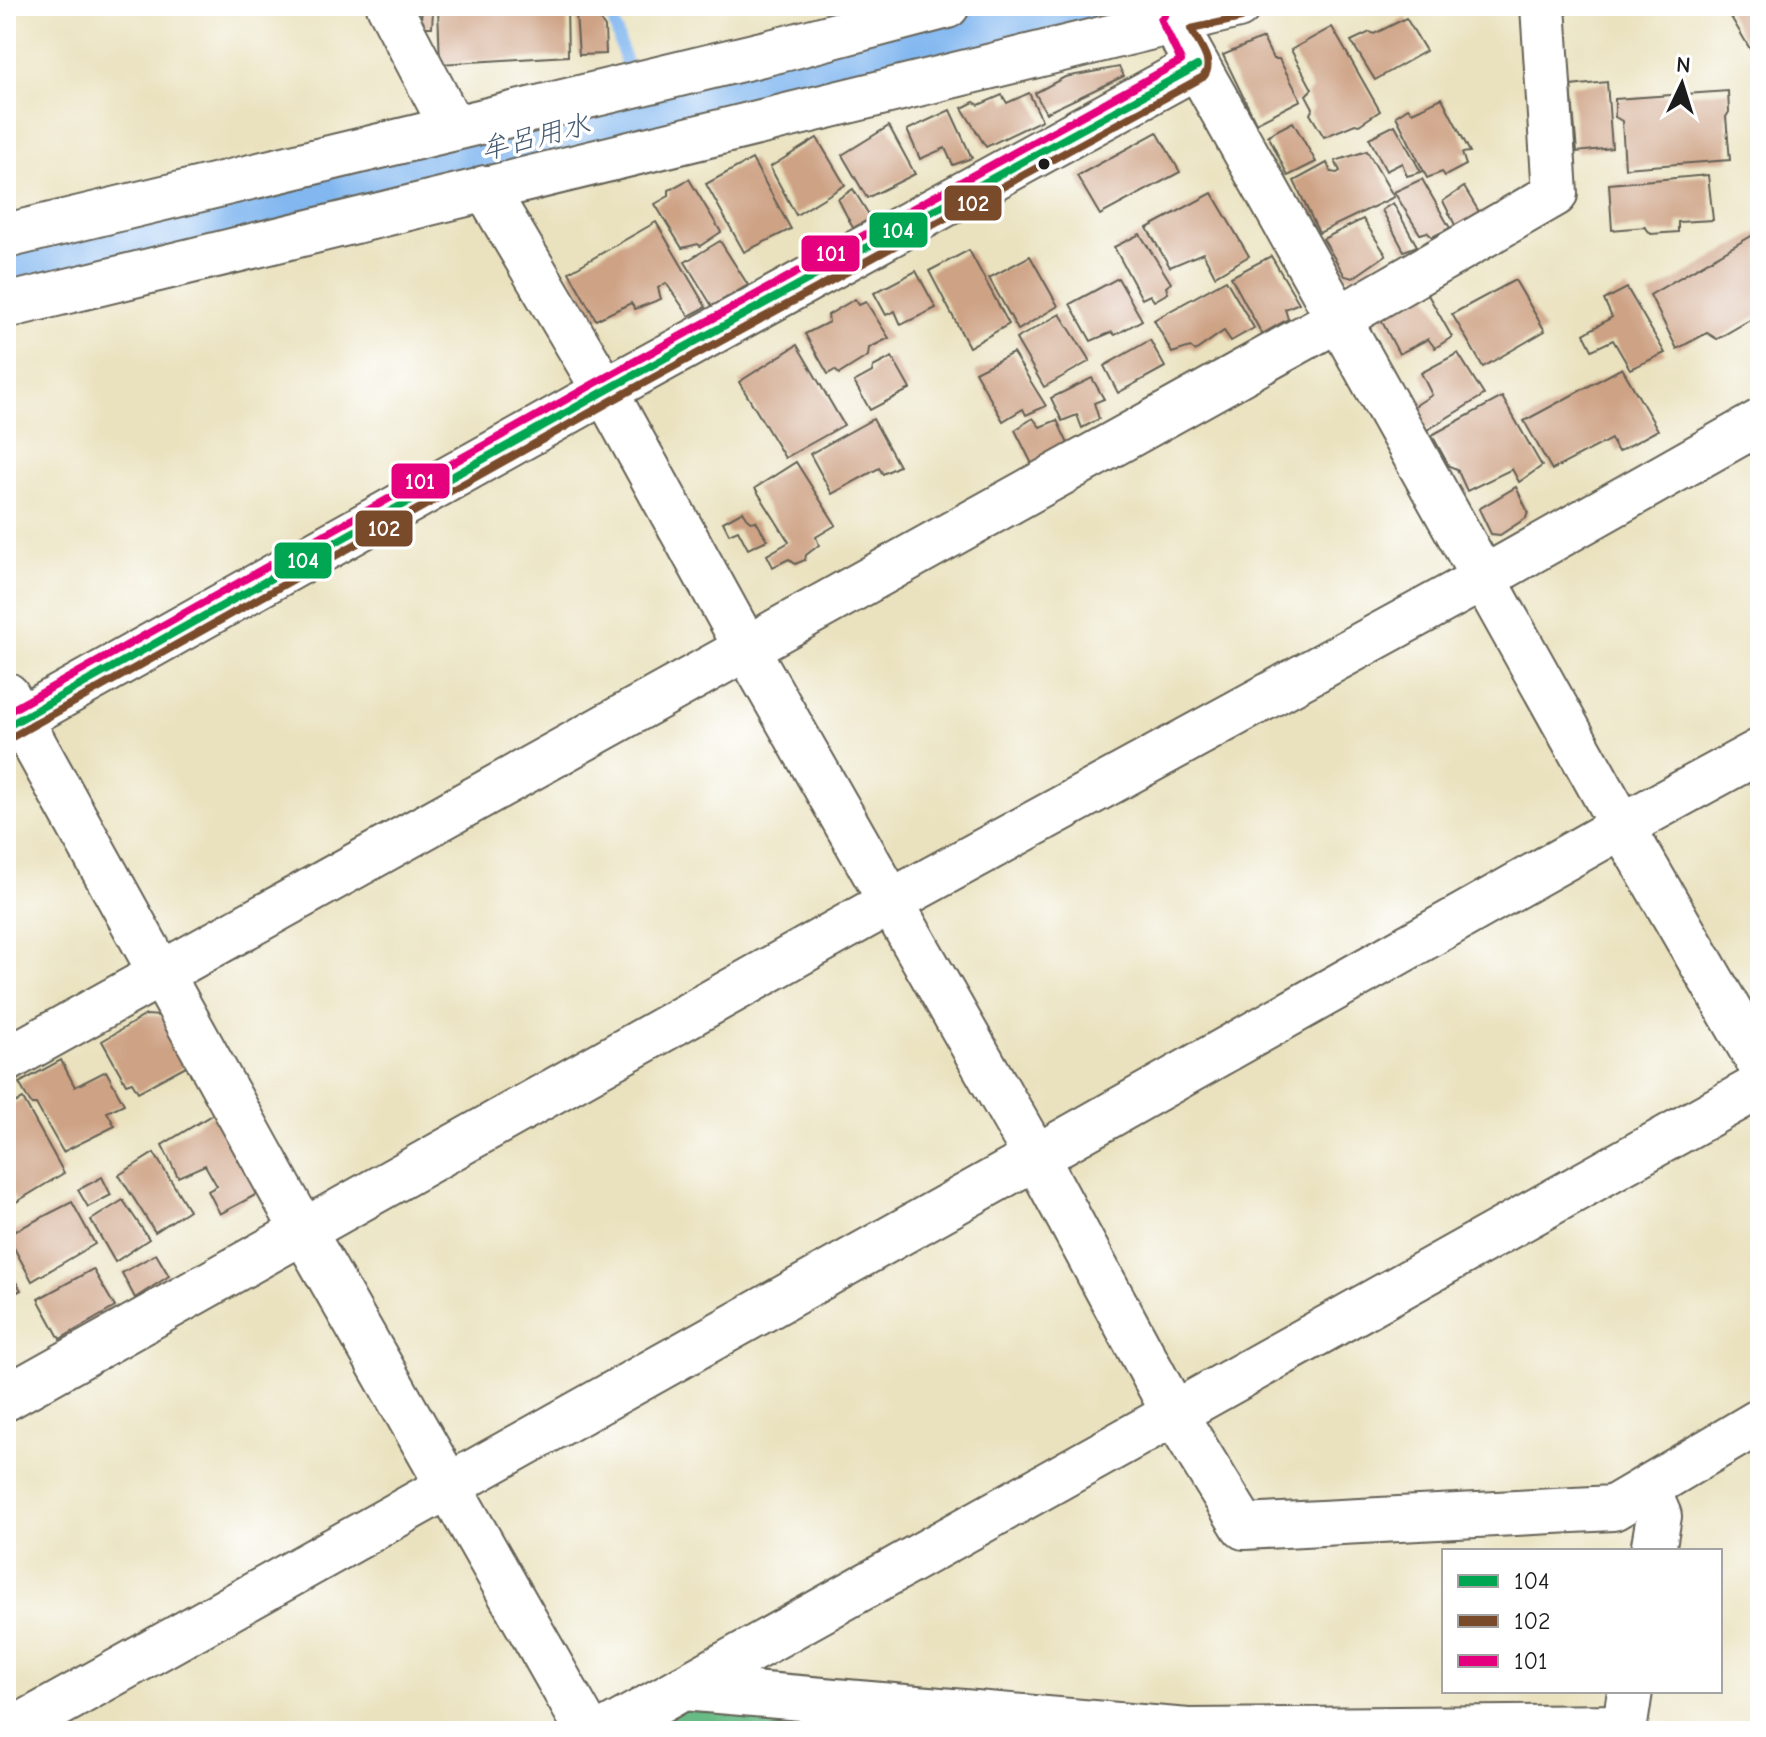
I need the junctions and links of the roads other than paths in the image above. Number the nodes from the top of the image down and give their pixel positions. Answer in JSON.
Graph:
{"nodes":[{"id":1,"x":389,"y":6,"type":"edge"},
{"id":2,"x":947,"y":6,"type":"edge"},
{"id":3,"x":1238,"y":6,"type":"edge"},
{"id":4,"x":1543,"y":6,"type":"edge"},
{"id":5,"x":1173,"y":21,"type":"junction"},
{"id":6,"x":1197,"y":66,"type":"junction"},
{"id":7,"x":796,"y":78,"type":"junction"},
{"id":8,"x":452,"y":127,"type":"junction"},
{"id":9,"x":485,"y":188,"type":"junction"},
{"id":10,"x":6,"y":236,"type":"edge"},
{"id":11,"x":6,"y":306,"type":"edge"},
{"id":12,"x":1340,"y":318,"type":"junction"},
{"id":13,"x":605,"y":391,"type":"junction"},
{"id":14,"x":1760,"y":422,"type":"edge"},
{"id":15,"x":1484,"y":578,"type":"junction"},
{"id":16,"x":747,"y":649,"type":"junction"},
{"id":17,"x":11,"y":713,"type":"edge"},
{"id":18,"x":1760,"y":751,"type":"edge"},
{"id":19,"x":1622,"y":826,"type":"junction"},
{"id":20,"x":892,"y":901,"type":"junction"},
{"id":21,"x":162,"y":973,"type":"junction"},
{"id":22,"x":6,"y":1060,"type":"edge"},
{"id":23,"x":1760,"y":1064,"type":"edge"},
{"id":24,"x":1760,"y":1086,"type":"edge"},
{"id":25,"x":1036,"y":1157,"type":"junction"},
{"id":26,"x":304,"y":1232,"type":"junction"},
{"id":27,"x":6,"y":1398,"type":"edge"},
{"id":28,"x":1174,"y":1413,"type":"junction"},
{"id":29,"x":1760,"y":1421,"type":"edge"},
{"id":30,"x":450,"y":1484,"type":"junction"},
{"id":31,"x":1647,"y":1488,"type":"junction"},
{"id":32,"x":1653,"y":1549,"type":"edge"},
{"id":33,"x":683,"y":1688,"type":"junction"},
{"id":34,"x":1626,"y":1716,"type":"edge"},
{"id":35,"x":11,"y":1731,"type":"edge"},
{"id":36,"x":588,"y":1731,"type":"edge"},
{"id":37,"x":606,"y":1731,"type":"edge"}],
"edges":[{"from":1,"to":8,"type":"street"},
{"from":2,"to":7,"type":"street"},
{"from":3,"to":5,"type":"street"},
{"from":4,"to":12,"type":"street"},
{"from":5,"to":6,"type":"street"},
{"from":5,"to":7,"type":"street"},
{"from":6,"to":12,"type":"street"},
{"from":6,"to":13,"type":"street"},
{"from":7,"to":8,"type":"street"},
{"from":7,"to":9,"type":"street"},
{"from":8,"to":10,"type":"street"},
{"from":9,"to":11,"type":"street"},
{"from":9,"to":13,"type":"street"},
{"from":12,"to":15,"type":"street"},
{"from":12,"to":16,"type":"street"},
{"from":13,"to":16,"type":"street"},
{"from":13,"to":17,"type":"street"},
{"from":14,"to":15,"type":"street"},
{"from":15,"to":19,"type":"street"},
{"from":15,"to":20,"type":"street"},
{"from":16,"to":20,"type":"street"},
{"from":16,"to":21,"type":"street"},
{"from":17,"to":21,"type":"street"},
{"from":18,"to":19,"type":"street"},
{"from":19,"to":23,"type":"street"},
{"from":19,"to":25,"type":"street"},
{"from":20,"to":25,"type":"street"},
{"from":20,"to":26,"type":"street"},
{"from":21,"to":22,"type":"street"},
{"from":21,"to":26,"type":"street"},
{"from":24,"to":28,"type":"street"},
{"from":25,"to":28,"type":"street"},
{"from":25,"to":30,"type":"street"},
{"from":26,"to":27,"type":"street"},
{"from":26,"to":30,"type":"street"},
{"from":28,"to":31,"type":"street"},
{"from":28,"to":33,"type":"street"},
{"from":29,"to":31,"type":"street"},
{"from":30,"to":35,"type":"street"},
{"from":30,"to":36,"type":"street"},
{"from":31,"to":32,"type":"street"},
{"from":33,"to":34,"type":"street"},
{"from":33,"to":37,"type":"street"}]}
